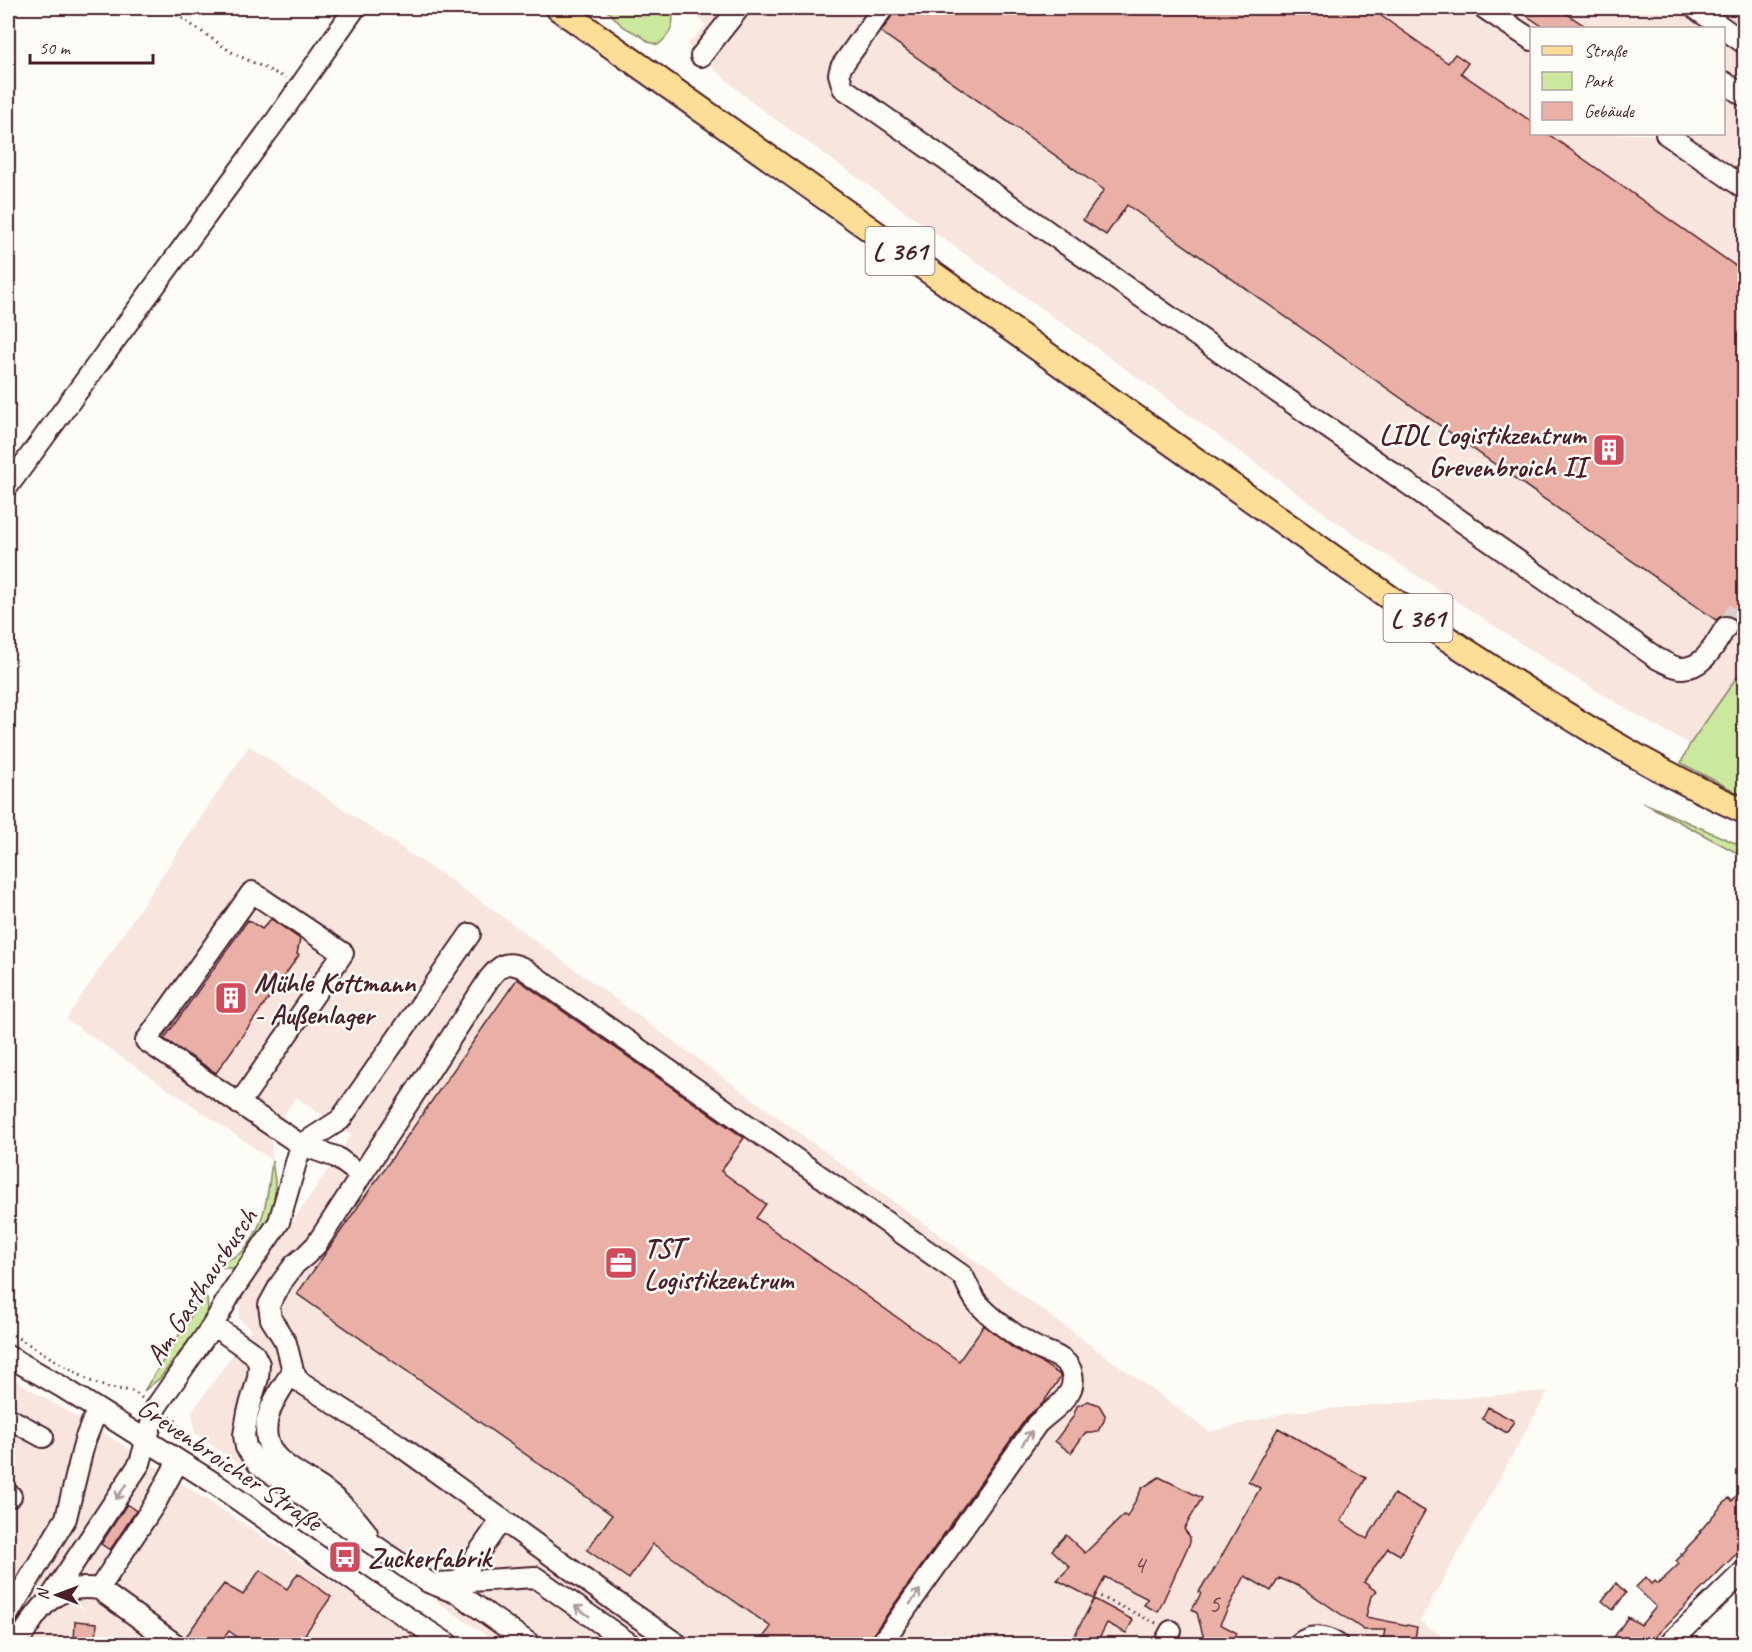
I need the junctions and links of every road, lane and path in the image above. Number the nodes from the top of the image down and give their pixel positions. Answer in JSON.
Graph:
{"nodes":[{"id":1,"x":167,"y":8,"type":"edge"},
{"id":2,"x":355,"y":8,"type":"edge"},
{"id":3,"x":558,"y":8,"type":"edge"},
{"id":4,"x":739,"y":8,"type":"edge"},
{"id":5,"x":883,"y":8,"type":"edge"},
{"id":6,"x":1484,"y":8,"type":"edge"},
{"id":7,"x":1695,"y":8,"type":"edge"},
{"id":8,"x":1722,"y":27,"type":"edge"},
{"id":9,"x":1725,"y":29,"type":"edge"},
{"id":10,"x":1530,"y":39,"type":"edge"},
{"id":11,"x":1744,"y":43,"type":"edge"},
{"id":12,"x":700,"y":56,"type":"dead end"},
{"id":13,"x":1725,"y":83,"type":"edge"},
{"id":14,"x":302,"y":84,"type":"junction"},
{"id":15,"x":1744,"y":96,"type":"edge"},
{"id":16,"x":1667,"y":135,"type":"edge"},
{"id":17,"x":1744,"y":188,"type":"edge"},
{"id":18,"x":8,"y":486,"type":"edge"},
{"id":19,"x":1726,"y":627,"type":"tunnel mouth"},
{"id":20,"x":1744,"y":811,"type":"edge"},
{"id":21,"x":470,"y":934,"type":"dead end"},
{"id":22,"x":239,"y":1104,"type":"junction"},
{"id":23,"x":301,"y":1145,"type":"junction"},
{"id":24,"x":361,"y":1175,"type":"junction"},
{"id":25,"x":213,"y":1325,"type":"junction"},
{"id":26,"x":8,"y":1356,"type":"edge"},
{"id":27,"x":293,"y":1371,"type":"junction"},
{"id":28,"x":98,"y":1410,"type":"junction"},
{"id":29,"x":8,"y":1418,"type":"edge"},
{"id":30,"x":43,"y":1437,"type":"dead end"},
{"id":31,"x":146,"y":1440,"type":"junction"},
{"id":32,"x":178,"y":1461,"type":"junction"},
{"id":33,"x":502,"y":1519,"type":"junction"},
{"id":34,"x":377,"y":1547,"type":"junction"},
{"id":35,"x":1744,"y":1571,"type":"edge"},
{"id":36,"x":461,"y":1582,"type":"junction"},
{"id":37,"x":433,"y":1583,"type":"junction"},
{"id":38,"x":99,"y":1588,"type":"junction"},
{"id":39,"x":1095,"y":1594,"type":"dead end"},
{"id":40,"x":49,"y":1600,"type":"junction"},
{"id":41,"x":8,"y":1614,"type":"edge"},
{"id":42,"x":1168,"y":1638,"type":"edge"},
{"id":43,"x":17,"y":1644,"type":"edge"},
{"id":44,"x":175,"y":1644,"type":"edge"},
{"id":45,"x":448,"y":1644,"type":"edge"},
{"id":46,"x":530,"y":1644,"type":"edge"},
{"id":47,"x":630,"y":1644,"type":"edge"},
{"id":48,"x":677,"y":1644,"type":"edge"},
{"id":49,"x":881,"y":1644,"type":"edge"},
{"id":50,"x":1299,"y":1644,"type":"edge"},
{"id":51,"x":1337,"y":1644,"type":"edge"},
{"id":52,"x":1669,"y":1644,"type":"edge"}],
"edges":[{"from":1,"to":14,"type":"path"},
{"from":2,"to":14,"type":"street"},
{"from":3,"to":20,"type":"main road","number":"L 361"},
{"from":4,"to":12,"type":"street"},
{"from":5,"to":19,"type":"street"},
{"from":6,"to":10,"type":"street"},
{"from":7,"to":8,"type":"street"},
{"from":9,"to":11,"type":"street"},
{"from":13,"to":15,"type":"street"},
{"from":14,"to":18,"type":"street"},
{"from":16,"to":17,"type":"street"},
{"from":21,"to":23,"type":"street"},
{"from":22,"to":22,"type":"street"},
{"from":22,"to":23,"type":"street"},
{"from":23,"to":24,"type":"street"},
{"from":23,"to":25,"type":"street","name":"Am Gasthausbusch"},
{"from":24,"to":27,"type":"street"},
{"from":49,"to":24,"type":"street","one_way":true},
{"from":25,"to":31,"type":"street","name":"Am Gasthausbusch"},
{"from":25,"to":34,"type":"street"},
{"from":26,"to":28,"type":"street","name":"Grevenbroicher Straße"},
{"from":27,"to":33,"type":"street"},
{"from":27,"to":34,"type":"street"},
{"from":28,"to":31,"type":"street","name":"Grevenbroicher Straße"},
{"from":28,"to":41,"type":"street"},
{"from":29,"to":30,"type":"street"},
{"from":31,"to":32,"type":"street","name":"Grevenbroicher Straße"},
{"from":31,"to":40,"type":"street","name":"Am Gasthausbusch","one_way":true},
{"from":32,"to":38,"type":"street"},
{"from":32,"to":45,"type":"street","name":"Grevenbroicher Straße"},
{"from":33,"to":36,"type":"street"},
{"from":33,"to":48,"type":"street"},
{"from":34,"to":37,"type":"street"},
{"from":35,"to":52,"type":"street"},
{"from":36,"to":37,"type":"street"},
{"from":47,"to":36,"type":"street","one_way":true},
{"from":37,"to":46,"type":"street"},
{"from":38,"to":40,"type":"street"},
{"from":38,"to":44,"type":"street"},
{"from":39,"to":42,"type":"path"},
{"from":40,"to":43,"type":"street","name":"Am Gasthausbusch"},
{"from":50,"to":51,"type":"street"}]}
